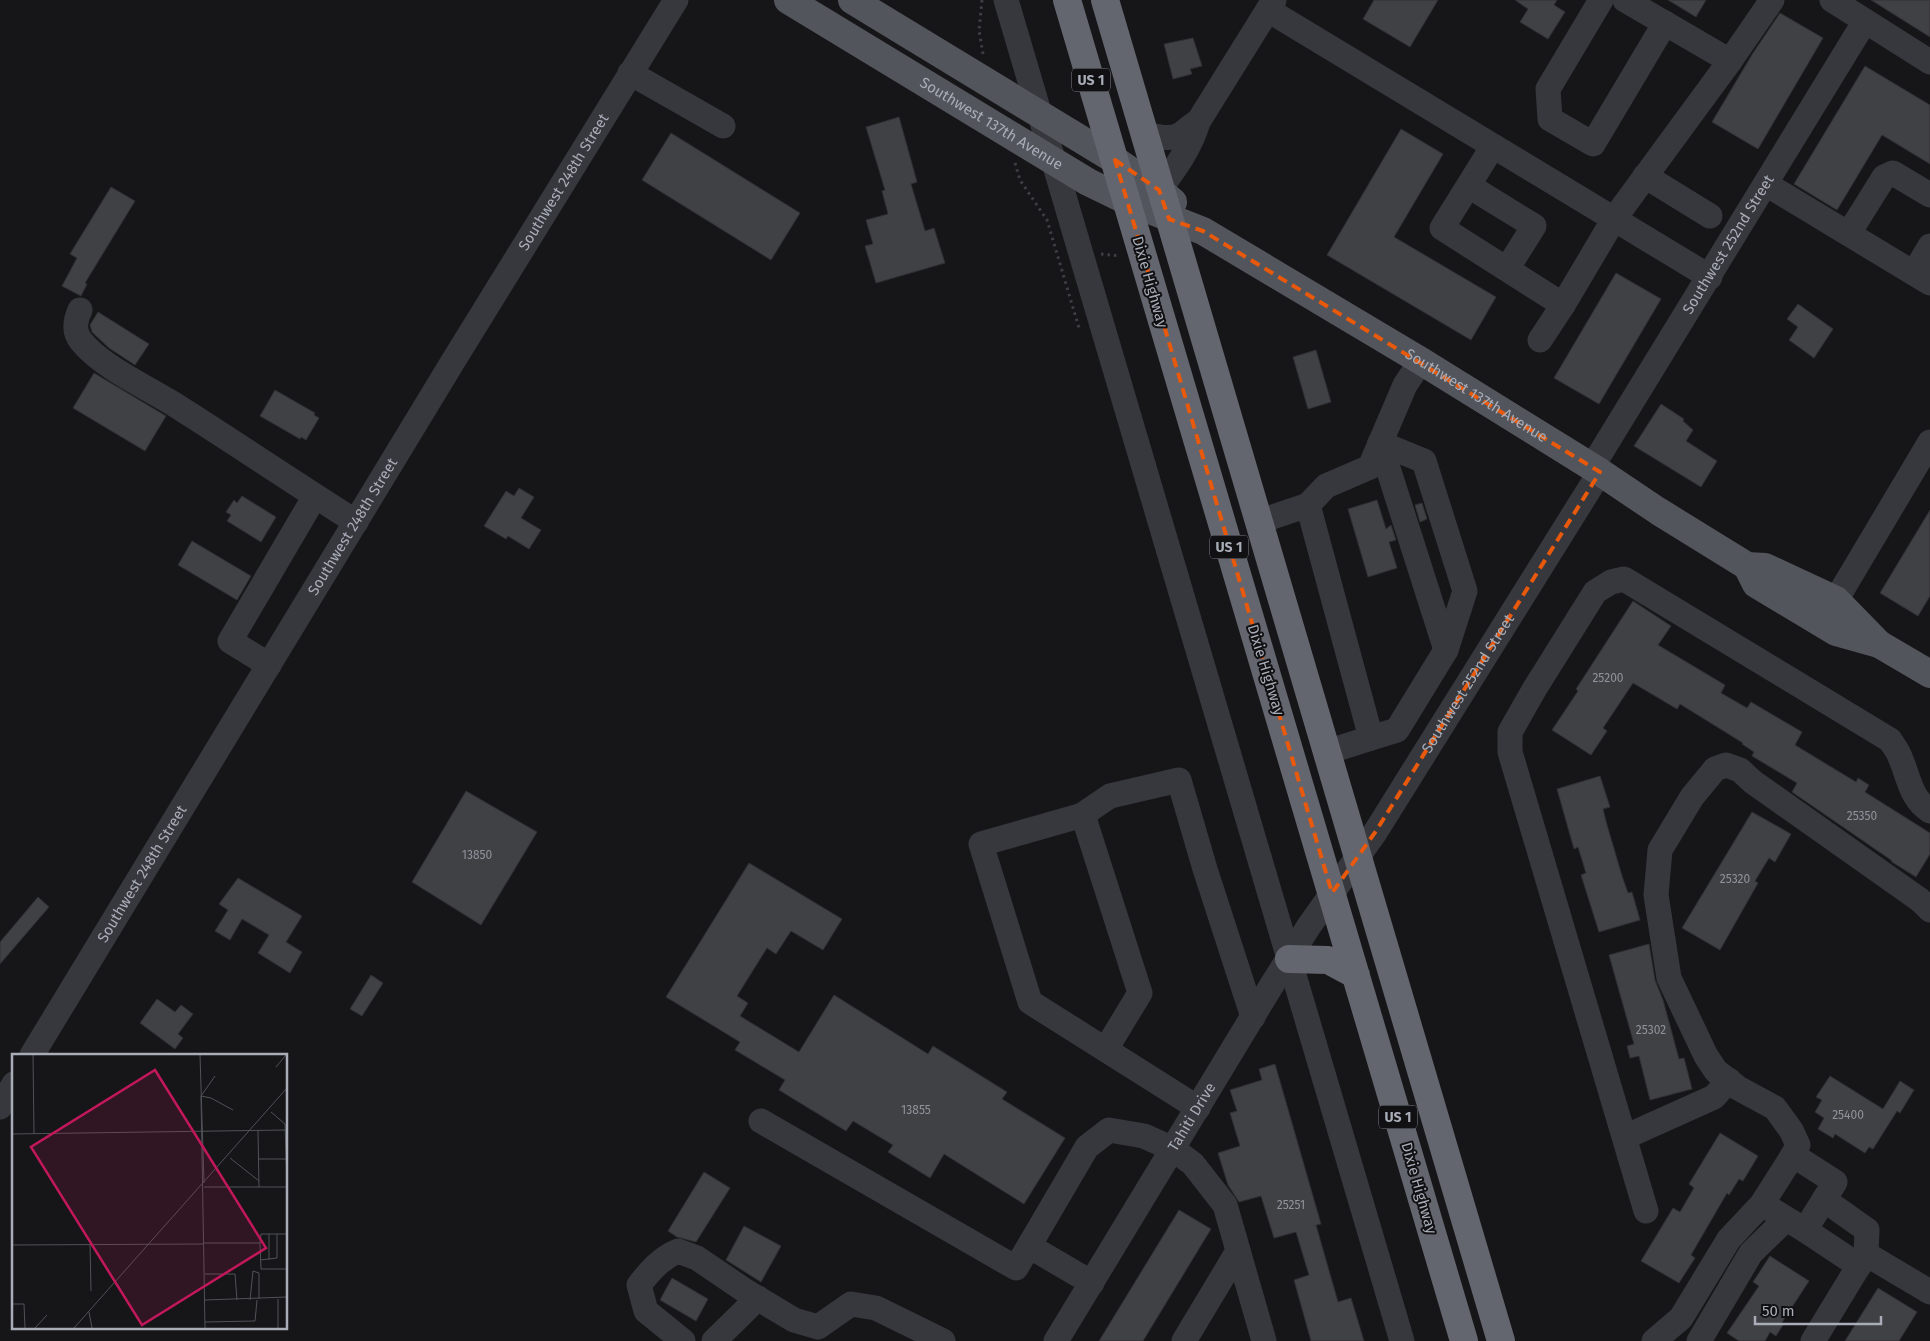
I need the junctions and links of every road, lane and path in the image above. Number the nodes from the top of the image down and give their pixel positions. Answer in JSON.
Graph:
{"nodes":[{"id":1,"x":676,"y":0,"type":"edge"},
{"id":2,"x":788,"y":0,"type":"edge"},
{"id":3,"x":852,"y":0,"type":"edge"},
{"id":4,"x":982,"y":0,"type":"edge"},
{"id":5,"x":1006,"y":0,"type":"edge"},
{"id":6,"x":1066,"y":0,"type":"edge"},
{"id":7,"x":1105,"y":0,"type":"edge"},
{"id":8,"x":1601,"y":0,"type":"edge"},
{"id":9,"x":1625,"y":0,"type":"edge"},
{"id":10,"x":1772,"y":0,"type":"edge"},
{"id":11,"x":1832,"y":0,"type":"edge"},
{"id":12,"x":1271,"y":5,"type":"edge"},
{"id":13,"x":1865,"y":21,"type":"junction"},
{"id":14,"x":1664,"y":23,"type":"junction"},
{"id":15,"x":986,"y":61,"type":"dead end"},
{"id":16,"x":1730,"y":61,"type":"junction"},
{"id":17,"x":1930,"y":62,"type":"edge"},
{"id":18,"x":630,"y":73,"type":"junction"},
{"id":19,"x":1040,"y":115,"type":"junction"},
{"id":20,"x":1198,"y":122,"type":"junction"},
{"id":21,"x":723,"y":126,"type":"dead end"},
{"id":22,"x":1144,"y":134,"type":"junction"},
{"id":23,"x":1494,"y":146,"type":"junction"},
{"id":24,"x":1053,"y":160,"type":"junction"},
{"id":25,"x":1115,"y":160,"type":"junction"},
{"id":26,"x":1646,"y":176,"type":"junction"},
{"id":27,"x":1766,"y":184,"type":"junction"},
{"id":28,"x":1469,"y":186,"type":"junction"},
{"id":29,"x":1159,"y":190,"type":"junction"},
{"id":30,"x":1930,"y":195,"type":"edge"},
{"id":31,"x":1127,"y":201,"type":"junction"},
{"id":32,"x":1710,"y":216,"type":"dead end"},
{"id":33,"x":1170,"y":219,"type":"junction"},
{"id":34,"x":1614,"y":219,"type":"junction"},
{"id":35,"x":1203,"y":231,"type":"junction"},
{"id":36,"x":1849,"y":233,"type":"junction"},
{"id":37,"x":1930,"y":246,"type":"edge"},
{"id":38,"x":1092,"y":253,"type":"dead end"},
{"id":39,"x":1125,"y":258,"type":"dead end"},
{"id":40,"x":1507,"y":269,"type":"junction"},
{"id":41,"x":1710,"y":277,"type":"junction"},
{"id":42,"x":1922,"y":278,"type":"edge"},
{"id":43,"x":1563,"y":305,"type":"junction"},
{"id":44,"x":80,"y":310,"type":"dead end"},
{"id":45,"x":1161,"y":321,"type":"junction"},
{"id":46,"x":1540,"y":340,"type":"dead end"},
{"id":47,"x":1421,"y":361,"type":"junction"},
{"id":48,"x":1930,"y":442,"type":"edge"},
{"id":49,"x":1380,"y":443,"type":"junction"},
{"id":50,"x":1596,"y":469,"type":"junction"},
{"id":51,"x":315,"y":496,"type":"junction"},
{"id":52,"x":1308,"y":505,"type":"junction"},
{"id":53,"x":356,"y":522,"type":"junction"},
{"id":54,"x":1258,"y":522,"type":"junction"},
{"id":55,"x":1747,"y":566,"type":"junction"},
{"id":56,"x":1836,"y":600,"type":"junction"},
{"id":57,"x":1879,"y":644,"type":"junction"},
{"id":58,"x":1446,"y":650,"type":"junction"},
{"id":59,"x":269,"y":665,"type":"junction"},
{"id":60,"x":1930,"y":674,"type":"edge"},
{"id":61,"x":1371,"y":738,"type":"junction"},
{"id":62,"x":1327,"y":752,"type":"junction"},
{"id":63,"x":1930,"y":811,"type":"edge"},
{"id":64,"x":1082,"y":815,"type":"junction"},
{"id":65,"x":1358,"y":857,"type":"junction"},
{"id":66,"x":1332,"y":893,"type":"junction"},
{"id":67,"x":1930,"y":908,"type":"edge"},
{"id":68,"x":1289,"y":959,"type":"junction"},
{"id":69,"x":1356,"y":975,"type":"junction"},
{"id":70,"x":1252,"y":1017,"type":"junction"},
{"id":71,"x":1106,"y":1049,"type":"junction"},
{"id":72,"x":33,"y":1054,"type":"edge"},
{"id":73,"x":1729,"y":1080,"type":"junction"},
{"id":74,"x":12,"y":1087,"type":"edge"},
{"id":75,"x":0,"y":1107,"type":"edge"},
{"id":76,"x":1198,"y":1108,"type":"junction"},
{"id":77,"x":761,"y":1120,"type":"dead end"},
{"id":78,"x":1625,"y":1138,"type":"junction"},
{"id":79,"x":1173,"y":1149,"type":"junction"},
{"id":80,"x":1793,"y":1155,"type":"junction"},
{"id":81,"x":1825,"y":1198,"type":"junction"},
{"id":82,"x":1762,"y":1204,"type":"junction"},
{"id":83,"x":1646,"y":1211,"type":"dead end"},
{"id":84,"x":1796,"y":1225,"type":"junction"},
{"id":85,"x":1029,"y":1246,"type":"junction"},
{"id":86,"x":1238,"y":1251,"type":"junction"},
{"id":87,"x":1863,"y":1260,"type":"junction"},
{"id":88,"x":1092,"y":1282,"type":"junction"},
{"id":89,"x":1930,"y":1292,"type":"edge"},
{"id":90,"x":758,"y":1298,"type":"junction"},
{"id":91,"x":683,"y":1341,"type":"edge"},
{"id":92,"x":714,"y":1341,"type":"edge"},
{"id":93,"x":944,"y":1341,"type":"edge"},
{"id":94,"x":1056,"y":1341,"type":"edge"},
{"id":95,"x":1184,"y":1341,"type":"edge"},
{"id":96,"x":1264,"y":1341,"type":"edge"},
{"id":97,"x":1402,"y":1341,"type":"edge"},
{"id":98,"x":1464,"y":1341,"type":"edge"},
{"id":99,"x":1502,"y":1341,"type":"edge"},
{"id":100,"x":1654,"y":1341,"type":"edge"},
{"id":101,"x":1699,"y":1341,"type":"edge"},
{"id":102,"x":1813,"y":1341,"type":"edge"}],
"edges":[{"from":1,"to":18,"type":"street","name":"Southwest 248th Street"},
{"from":2,"to":24,"type":"main road","name":"Southwest 137th Avenue"},
{"from":3,"to":19,"type":"main road","name":"Southwest 137th Avenue"},
{"from":4,"to":15,"type":"path"},
{"from":5,"to":19,"type":"street"},
{"from":6,"to":25,"type":"highway","name":"Dixie Highway","number":"US 1"},
{"from":7,"to":22,"type":"highway","number":"US 1"},
{"from":8,"to":14,"type":"street"},
{"from":9,"to":14,"type":"street"},
{"from":10,"to":16,"type":"street"},
{"from":11,"to":13,"type":"street"},
{"from":12,"to":20,"type":"street"},
{"from":12,"to":23,"type":"street"},
{"from":13,"to":17,"type":"street"},
{"from":13,"to":27,"type":"street","name":"Southwest 252nd Street"},
{"from":14,"to":16,"type":"street"},
{"from":16,"to":26,"type":"street"},
{"from":18,"to":21,"type":"street"},
{"from":18,"to":53,"type":"street","name":"Southwest 248th Street"},
{"from":19,"to":24,"type":"street"},
{"from":19,"to":25,"type":"main road","name":"Southwest 137th Avenue"},
{"from":20,"to":22,"type":"street"},
{"from":20,"to":29,"type":"street"},
{"from":22,"to":29,"type":"highway","number":"US 1"},
{"from":23,"to":28,"type":"street"},
{"from":23,"to":34,"type":"street"},
{"from":24,"to":31,"type":"main road","name":"Southwest 137th Avenue"},
{"from":24,"to":68,"type":"street"},
{"from":25,"to":29,"type":"main road","name":"Southwest 137th Avenue"},
{"from":25,"to":31,"type":"highway","name":"Dixie Highway","number":"US 1"},
{"from":26,"to":32,"type":"street"},
{"from":26,"to":34,"type":"street"},
{"from":27,"to":36,"type":"street"},
{"from":27,"to":41,"type":"street","name":"Southwest 252nd Street"},
{"from":28,"to":40,"type":"street"},
{"from":28,"to":40,"type":"street"},
{"from":29,"to":33,"type":"highway","number":"US 1"},
{"from":29,"to":35,"type":"main road","name":"Southwest 137th Avenue"},
{"from":30,"to":36,"type":"street"},
{"from":31,"to":33,"type":"main road","name":"Southwest 137th Avenue"},
{"from":31,"to":45,"type":"highway","name":"Dixie Highway","number":"US 1"},
{"from":33,"to":35,"type":"main road","name":"Southwest 137th Avenue"},
{"from":33,"to":54,"type":"highway","number":"US 1"},
{"from":34,"to":41,"type":"street"},
{"from":34,"to":43,"type":"street"},
{"from":35,"to":47,"type":"main road","name":"Southwest 137th Avenue"},
{"from":36,"to":42,"type":"street"},
{"from":37,"to":42,"type":"street"},
{"from":38,"to":39,"type":"path"},
{"from":40,"to":43,"type":"street"},
{"from":41,"to":50,"type":"street","name":"Southwest 252nd Street"},
{"from":43,"to":46,"type":"street"},
{"from":44,"to":51,"type":"street"},
{"from":45,"to":54,"type":"highway"},
{"from":45,"to":66,"type":"highway","name":"Dixie Highway","number":"US 1"},
{"from":47,"to":49,"type":"street"},
{"from":47,"to":50,"type":"main road","name":"Southwest 137th Avenue"},
{"from":48,"to":56,"type":"street"},
{"from":49,"to":52,"type":"street"},
{"from":49,"to":58,"type":"street"},
{"from":49,"to":58,"type":"street"},
{"from":50,"to":55,"type":"main road","name":"Southwest 137th Avenue"},
{"from":50,"to":65,"type":"street","name":"Southwest 252nd Street"},
{"from":51,"to":53,"type":"street"},
{"from":51,"to":59,"type":"street"},
{"from":52,"to":54,"type":"street"},
{"from":52,"to":61,"type":"street"},
{"from":53,"to":59,"type":"street","name":"Southwest 248th Street"},
{"from":54,"to":62,"type":"highway","number":"US 1"},
{"from":55,"to":56,"type":"main road","name":"Southwest 137th Avenue"},
{"from":55,"to":57,"type":"main road","name":"Southwest 137th Avenue"},
{"from":56,"to":57,"type":"main road","name":"Southwest 137th Avenue"},
{"from":57,"to":60,"type":"main road","name":"Southwest 137th Avenue"},
{"from":58,"to":61,"type":"street"},
{"from":59,"to":72,"type":"street","name":"Southwest 248th Street"},
{"from":61,"to":62,"type":"street"},
{"from":62,"to":65,"type":"highway","number":"US 1"},
{"from":63,"to":78,"type":"street"},
{"from":64,"to":70,"type":"street"},
{"from":64,"to":71,"type":"street"},
{"from":64,"to":71,"type":"street"},
{"from":65,"to":66,"type":"street","name":"Southwest 252nd Street"},
{"from":65,"to":99,"type":"highway","number":"US 1"},
{"from":66,"to":68,"type":"street","name":"Tahiti Drive"},
{"from":66,"to":69,"type":"highway","name":"Dixie Highway","number":"US 1"},
{"from":67,"to":73,"type":"street"},
{"from":68,"to":69,"type":"highway"},
{"from":68,"to":70,"type":"street","name":"Tahiti Drive"},
{"from":68,"to":97,"type":"street"},
{"from":69,"to":98,"type":"highway","name":"Dixie Highway","number":"US 1"},
{"from":70,"to":76,"type":"street","name":"Tahiti Drive"},
{"from":71,"to":76,"type":"street"},
{"from":73,"to":78,"type":"street"},
{"from":73,"to":80,"type":"street"},
{"from":74,"to":75,"type":"street"},
{"from":76,"to":79,"type":"street","name":"Tahiti Drive"},
{"from":77,"to":85,"type":"street"},
{"from":78,"to":83,"type":"street"},
{"from":79,"to":85,"type":"street"},
{"from":79,"to":86,"type":"street"},
{"from":79,"to":88,"type":"street","name":"Tahiti Drive"},
{"from":80,"to":81,"type":"street"},
{"from":80,"to":82,"type":"street"},
{"from":81,"to":84,"type":"street"},
{"from":81,"to":87,"type":"street"},
{"from":82,"to":84,"type":"street"},
{"from":82,"to":100,"type":"street"},
{"from":84,"to":87,"type":"street"},
{"from":84,"to":101,"type":"street"},
{"from":85,"to":88,"type":"street"},
{"from":86,"to":95,"type":"street"},
{"from":86,"to":96,"type":"street"},
{"from":87,"to":89,"type":"street"},
{"from":87,"to":102,"type":"street"},
{"from":88,"to":94,"type":"street","name":"Tahiti Drive"},
{"from":90,"to":91,"type":"street"},
{"from":90,"to":92,"type":"street"},
{"from":90,"to":93,"type":"street"}]}
